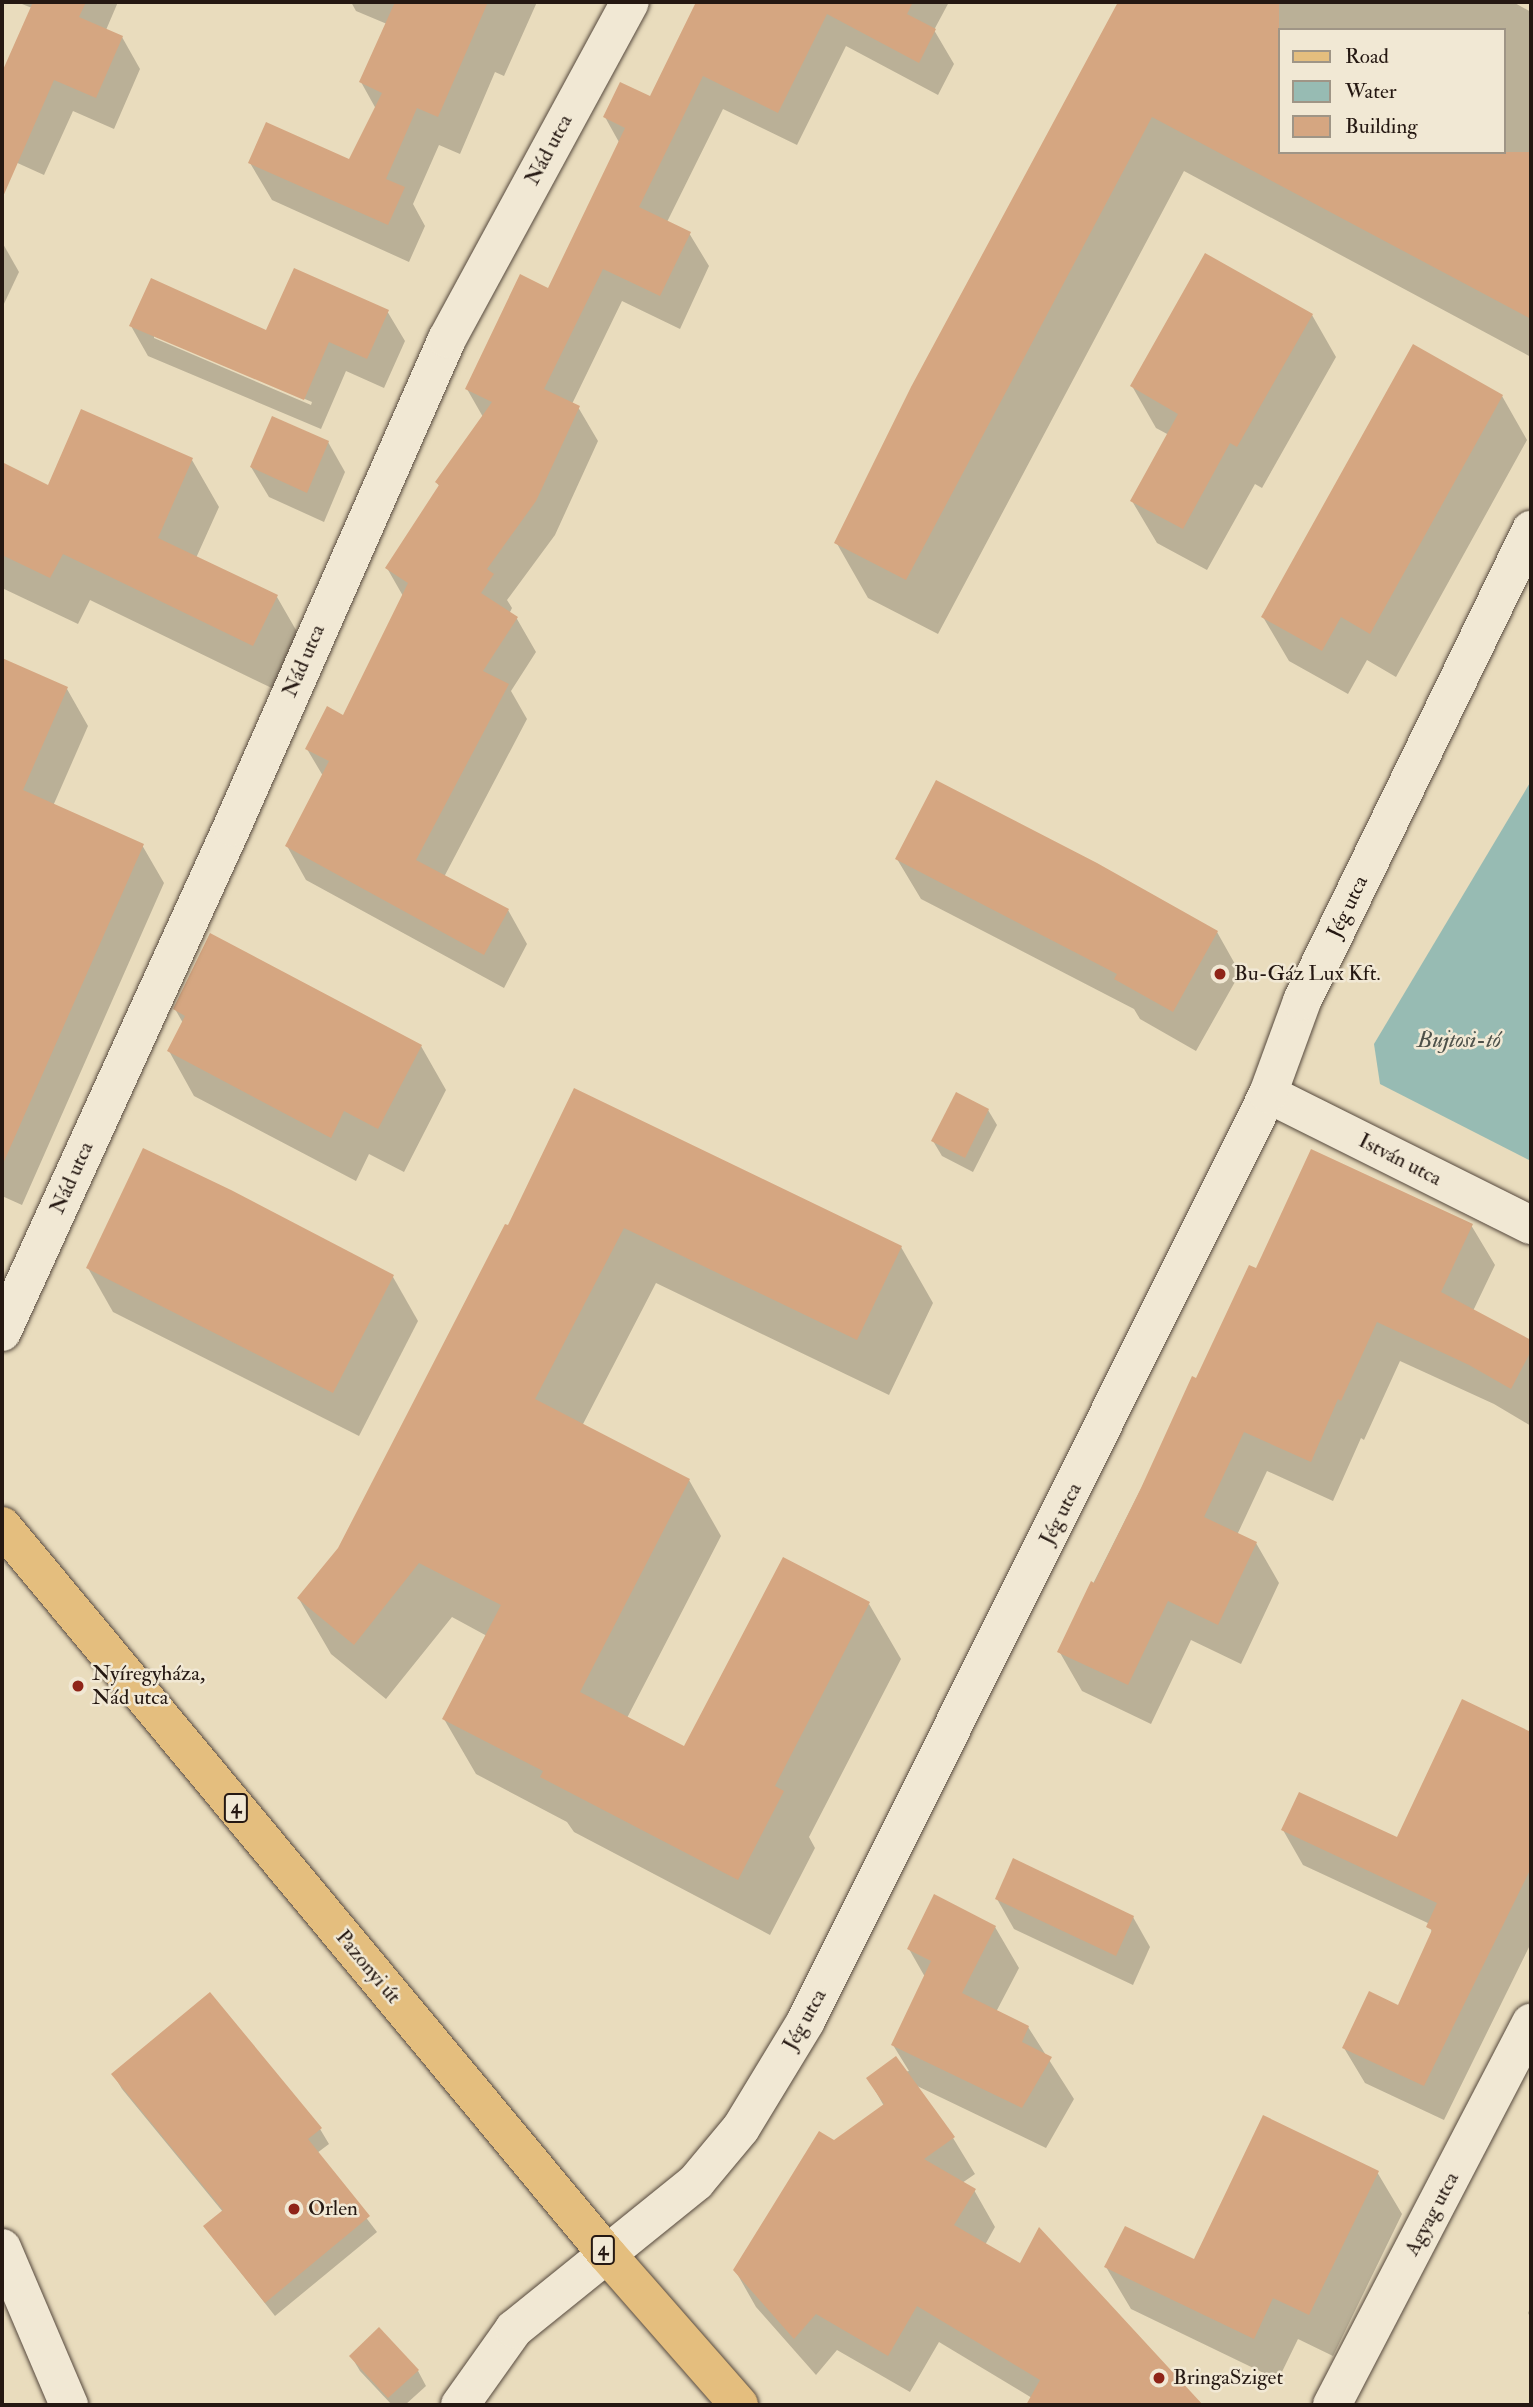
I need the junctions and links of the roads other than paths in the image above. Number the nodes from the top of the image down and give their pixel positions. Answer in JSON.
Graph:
{"nodes":[{"id":1,"x":630,"y":2,"type":"edge"},
{"id":2,"x":1531,"y":530,"type":"edge"},
{"id":3,"x":1268,"y":1094,"type":"junction"},
{"id":4,"x":1531,"y":1225,"type":"edge"},
{"id":5,"x":2,"y":1332,"type":"edge"},
{"id":6,"x":2,"y":1526,"type":"edge"},
{"id":7,"x":1531,"y":2023,"type":"edge"},
{"id":8,"x":2,"y":2248,"type":"edge"},
{"id":9,"x":606,"y":2253,"type":"junction"},
{"id":10,"x":69,"y":2405,"type":"edge"},
{"id":11,"x":460,"y":2405,"type":"edge"},
{"id":12,"x":739,"y":2405,"type":"edge"},
{"id":13,"x":1332,"y":2405,"type":"edge"}],
"edges":[{"from":1,"to":5,"type":"street","name":"Nád utca"},
{"from":2,"to":3,"type":"street","name":"Jég utca"},
{"from":3,"to":4,"type":"street","name":"István utca"},
{"from":3,"to":9,"type":"street","name":"Jég utca"},
{"from":6,"to":9,"type":"main road","name":"Pazonyi út","number":"4"},
{"from":7,"to":13,"type":"street","name":"Agyag utca"},
{"from":8,"to":10,"type":"street"},
{"from":9,"to":11,"type":"street","name":"Jég utca"},
{"from":9,"to":12,"type":"main road","name":"Pazonyi út","number":"4"}]}
